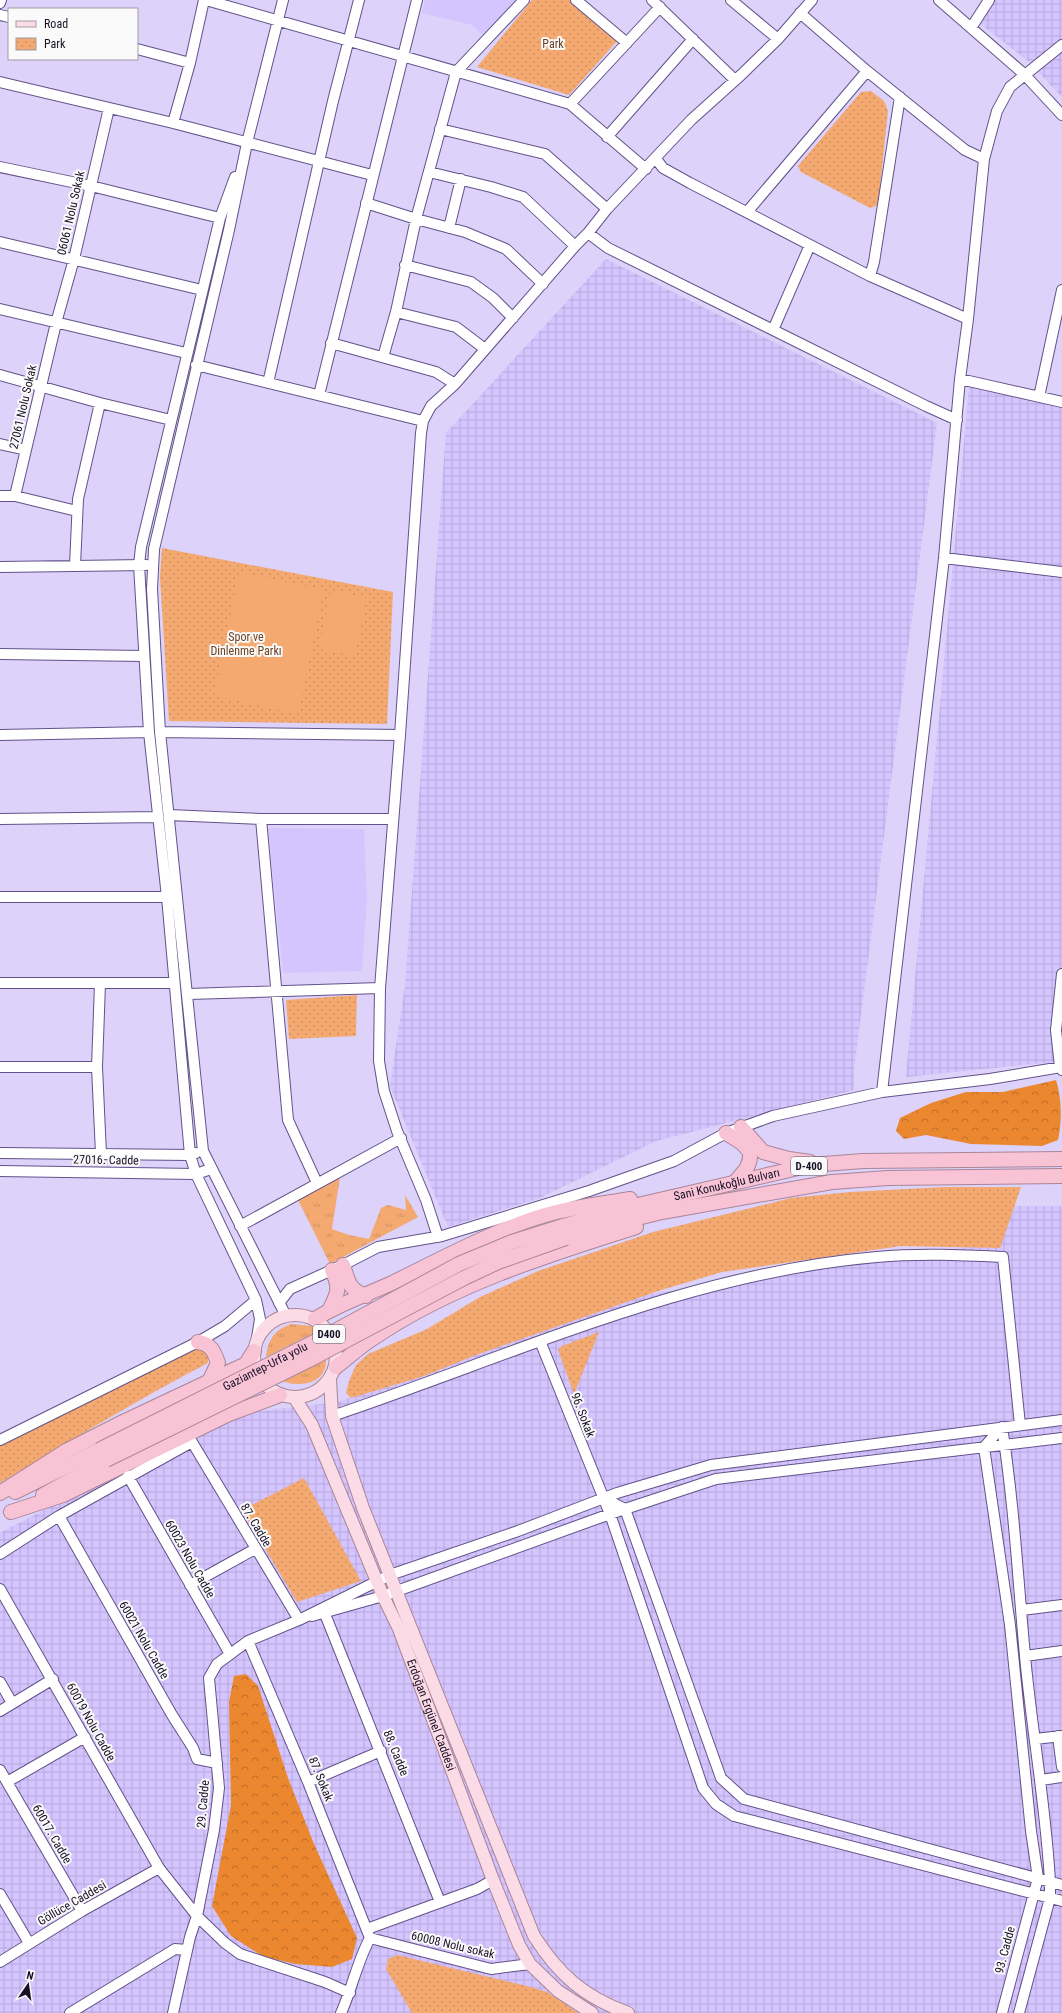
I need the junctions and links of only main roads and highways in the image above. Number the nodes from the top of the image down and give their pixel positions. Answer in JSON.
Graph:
{"nodes":[{"id":1,"x":741,"y":1128,"type":"road end"},
{"id":2,"x":726,"y":1133,"type":"road end"},
{"id":3,"x":1062,"y":1159,"type":"edge"},
{"id":4,"x":824,"y":1164,"type":"junction"},
{"id":5,"x":1062,"y":1176,"type":"edge"},
{"id":6,"x":728,"y":1183,"type":"junction"},
{"id":7,"x":715,"y":1202,"type":"junction"},
{"id":8,"x":564,"y":1232,"type":"junction"},
{"id":9,"x":366,"y":1296,"type":"junction"},
{"id":10,"x":329,"y":1311,"type":"junction"},
{"id":11,"x":315,"y":1319,"type":"junction"},
{"id":12,"x":198,"y":1342,"type":"road end"},
{"id":13,"x":256,"y":1345,"type":"junction"},
{"id":14,"x":333,"y":1373,"type":"junction"},
{"id":15,"x":210,"y":1382,"type":"junction"},
{"id":16,"x":287,"y":1396,"type":"junction"},
{"id":17,"x":102,"y":1455,"type":"junction"},
{"id":18,"x":0,"y":1493,"type":"edge"},
{"id":19,"x":0,"y":1498,"type":"edge"},
{"id":20,"x":6,"y":1514,"type":"edge"},
{"id":21,"x":456,"y":1740,"type":"junction"},
{"id":22,"x":442,"y":1745,"type":"junction"},
{"id":23,"x":508,"y":1871,"type":"junction"},
{"id":24,"x":493,"y":1880,"type":"junction"},
{"id":25,"x":592,"y":2013,"type":"edge"},
{"id":26,"x":628,"y":2013,"type":"edge"}],
"edges":[{"from":1,"to":4,"type":"highway"},
{"from":2,"to":6,"type":"highway"},
{"from":3,"to":4,"type":"highway","name":"Sani Konukoğlu Bulvarı","number":"D-400"},
{"from":4,"to":6,"type":"highway","name":"Sani Konukoğlu Bulvarı","number":"D-400"},
{"from":5,"to":7,"type":"highway","name":"Sani Konukoğlu Bulvarı","number":"D-400"},
{"from":6,"to":8,"type":"highway","name":"Sani Konukoğlu Bulvarı","number":"D-400"},
{"from":6,"to":9,"type":"highway"},
{"from":7,"to":8,"type":"highway","name":"Sani Konukoğlu Bulvarı","number":"D-400"},
{"from":7,"to":14,"type":"highway"},
{"from":8,"to":17,"type":"highway","name":"Gaziantep-Urfa yolu","number":"D400","bridge":true},
{"from":9,"to":10,"type":"highway"},
{"from":9,"to":10,"type":"highway"},
{"from":10,"to":11,"type":"highway"},
{"from":11,"to":13,"type":"main road"},
{"from":11,"to":14,"type":"main road"},
{"from":12,"to":15,"type":"highway"},
{"from":13,"to":15,"type":"highway"},
{"from":13,"to":16,"type":"main road"},
{"from":14,"to":16,"type":"main road"},
{"from":14,"to":21,"type":"main road"},
{"from":15,"to":18,"type":"highway"},
{"from":16,"to":20,"type":"highway"},
{"from":16,"to":22,"type":"main road","name":"Erdoğan Ergünel Caddesi"},
{"from":17,"to":19,"type":"highway","number":"D400"},
{"from":17,"to":20,"type":"highway","number":"D400"},
{"from":21,"to":22,"type":"main road"},
{"from":21,"to":23,"type":"main road"},
{"from":22,"to":24,"type":"main road","name":"Erdoğan Ergünel Caddesi"},
{"from":23,"to":24,"type":"main road"},
{"from":23,"to":26,"type":"main road"},
{"from":24,"to":25,"type":"main road","name":"Erdoğan Ergünel Caddesi"}]}
